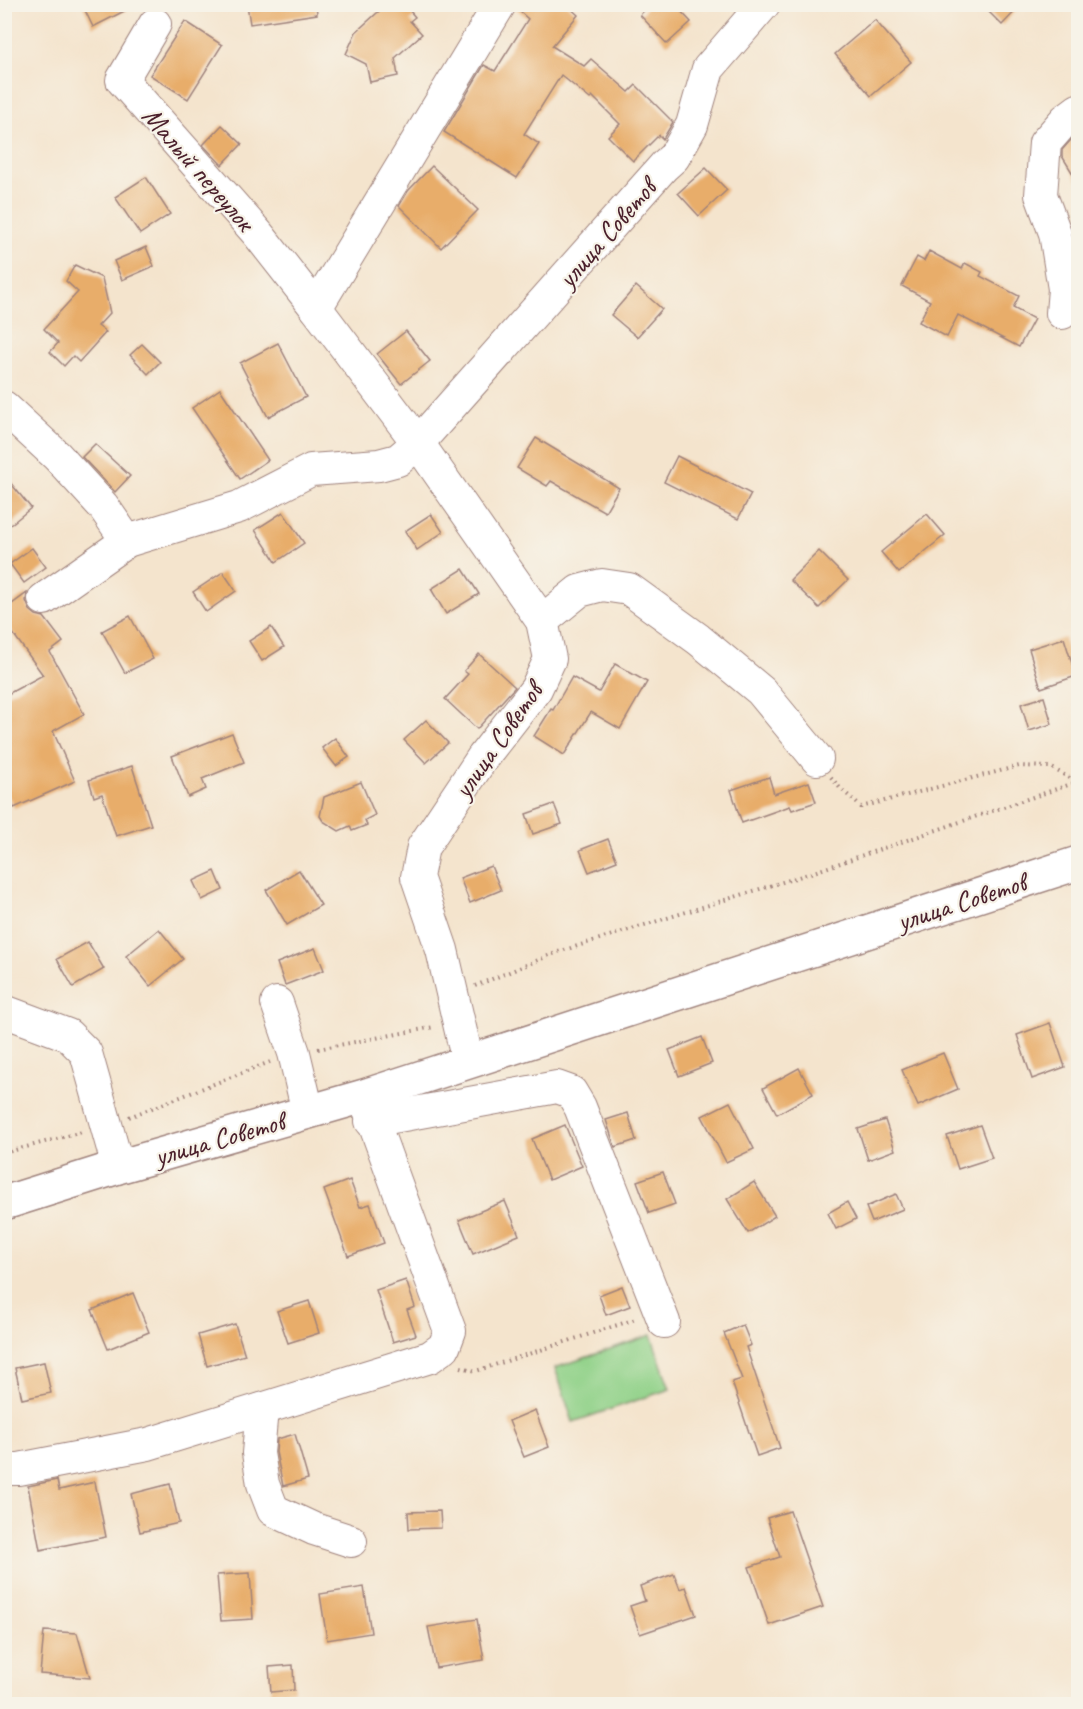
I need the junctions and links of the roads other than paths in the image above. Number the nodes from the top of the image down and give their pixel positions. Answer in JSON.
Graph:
{"nodes":[{"id":1,"x":500,"y":4,"type":"edge"},
{"id":2,"x":764,"y":4,"type":"edge"},
{"id":3,"x":155,"y":24,"type":"dead end"},
{"id":4,"x":1078,"y":110,"type":"edge"},
{"id":5,"x":316,"y":308,"type":"junction"},
{"id":6,"x":1062,"y":313,"type":"dead end"},
{"id":7,"x":4,"y":406,"type":"edge"},
{"id":8,"x":418,"y":443,"type":"junction"},
{"id":9,"x":127,"y":541,"type":"junction"},
{"id":10,"x":44,"y":598,"type":"dead end"},
{"id":11,"x":542,"y":621,"type":"junction"},
{"id":12,"x":817,"y":759,"type":"road end"},
{"id":13,"x":1078,"y":863,"type":"edge"},
{"id":14,"x":277,"y":1003,"type":"dead end"},
{"id":15,"x":4,"y":1011,"type":"edge"},
{"id":16,"x":468,"y":1062,"type":"junction"},
{"id":17,"x":368,"y":1108,"type":"junction"},
{"id":18,"x":309,"y":1112,"type":"junction"},
{"id":19,"x":118,"y":1167,"type":"junction"},
{"id":20,"x":4,"y":1203,"type":"edge"},
{"id":21,"x":662,"y":1317,"type":"road end"},
{"id":22,"x":262,"y":1409,"type":"junction"},
{"id":23,"x":4,"y":1469,"type":"edge"},
{"id":24,"x":351,"y":1541,"type":"dead end"}],
"edges":[{"from":1,"to":5,"type":"street"},
{"from":2,"to":8,"type":"street","name":"улица Советов"},
{"from":3,"to":5,"type":"street","name":"Малый переулок"},
{"from":4,"to":6,"type":"street"},
{"from":5,"to":8,"type":"street","name":"улица Советов"},
{"from":7,"to":9,"type":"street"},
{"from":8,"to":9,"type":"street","name":"улица Советов"},
{"from":8,"to":11,"type":"street","name":"улица Советов"},
{"from":9,"to":10,"type":"street","name":"улица Советов"},
{"from":11,"to":12,"type":"street"},
{"from":11,"to":16,"type":"street","name":"улица Советов"},
{"from":13,"to":16,"type":"main road","name":"улица Советов"},
{"from":14,"to":18,"type":"street"},
{"from":15,"to":19,"type":"street"},
{"from":16,"to":17,"type":"main road","name":"улица Советов"},
{"from":17,"to":18,"type":"main road","name":"улица Советов"},
{"from":17,"to":21,"type":"street"},
{"from":17,"to":22,"type":"street"},
{"from":18,"to":19,"type":"main road","name":"улица Советов"},
{"from":19,"to":20,"type":"main road","name":"улица Советов"},
{"from":22,"to":23,"type":"street"},
{"from":22,"to":24,"type":"street"}]}
